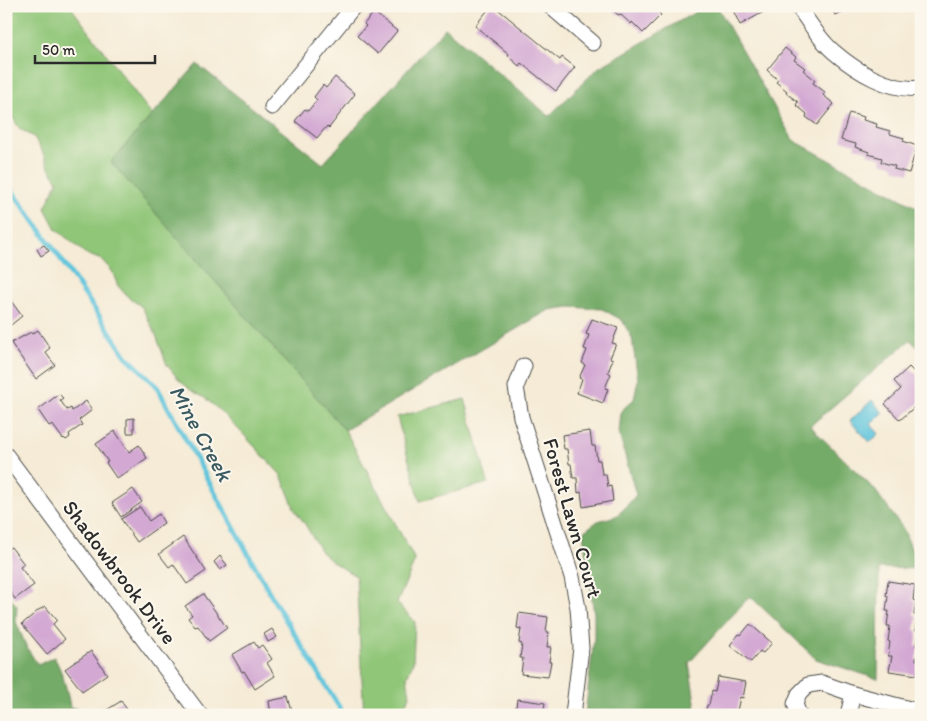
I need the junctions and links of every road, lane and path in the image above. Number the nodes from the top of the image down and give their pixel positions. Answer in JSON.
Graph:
{"nodes":[{"id":1,"x":354,"y":6,"type":"edge"},
{"id":2,"x":550,"y":6,"type":"edge"},
{"id":3,"x":798,"y":6,"type":"edge"},
{"id":4,"x":594,"y":43,"type":"dead end"},
{"id":5,"x":921,"y":88,"type":"edge"},
{"id":6,"x":272,"y":107,"type":"dead end"},
{"id":7,"x":524,"y":366,"type":"dead end"},
{"id":8,"x":6,"y":455,"type":"edge"},
{"id":9,"x":852,"y":694,"type":"junction"},
{"id":10,"x":921,"y":712,"type":"edge"},
{"id":11,"x":200,"y":715,"type":"edge"},
{"id":12,"x":573,"y":715,"type":"edge"},
{"id":13,"x":799,"y":715,"type":"edge"},
{"id":14,"x":848,"y":715,"type":"edge"}],
"edges":[{"from":1,"to":6,"type":"street"},
{"from":2,"to":4,"type":"street"},
{"from":3,"to":5,"type":"street"},
{"from":7,"to":12,"type":"street","name":"Forest Lawn Court"},
{"from":8,"to":11,"type":"street","name":"Shadowbrook Drive"},
{"from":9,"to":10,"type":"street"},
{"from":9,"to":13,"type":"street"},
{"from":9,"to":14,"type":"street"}]}
